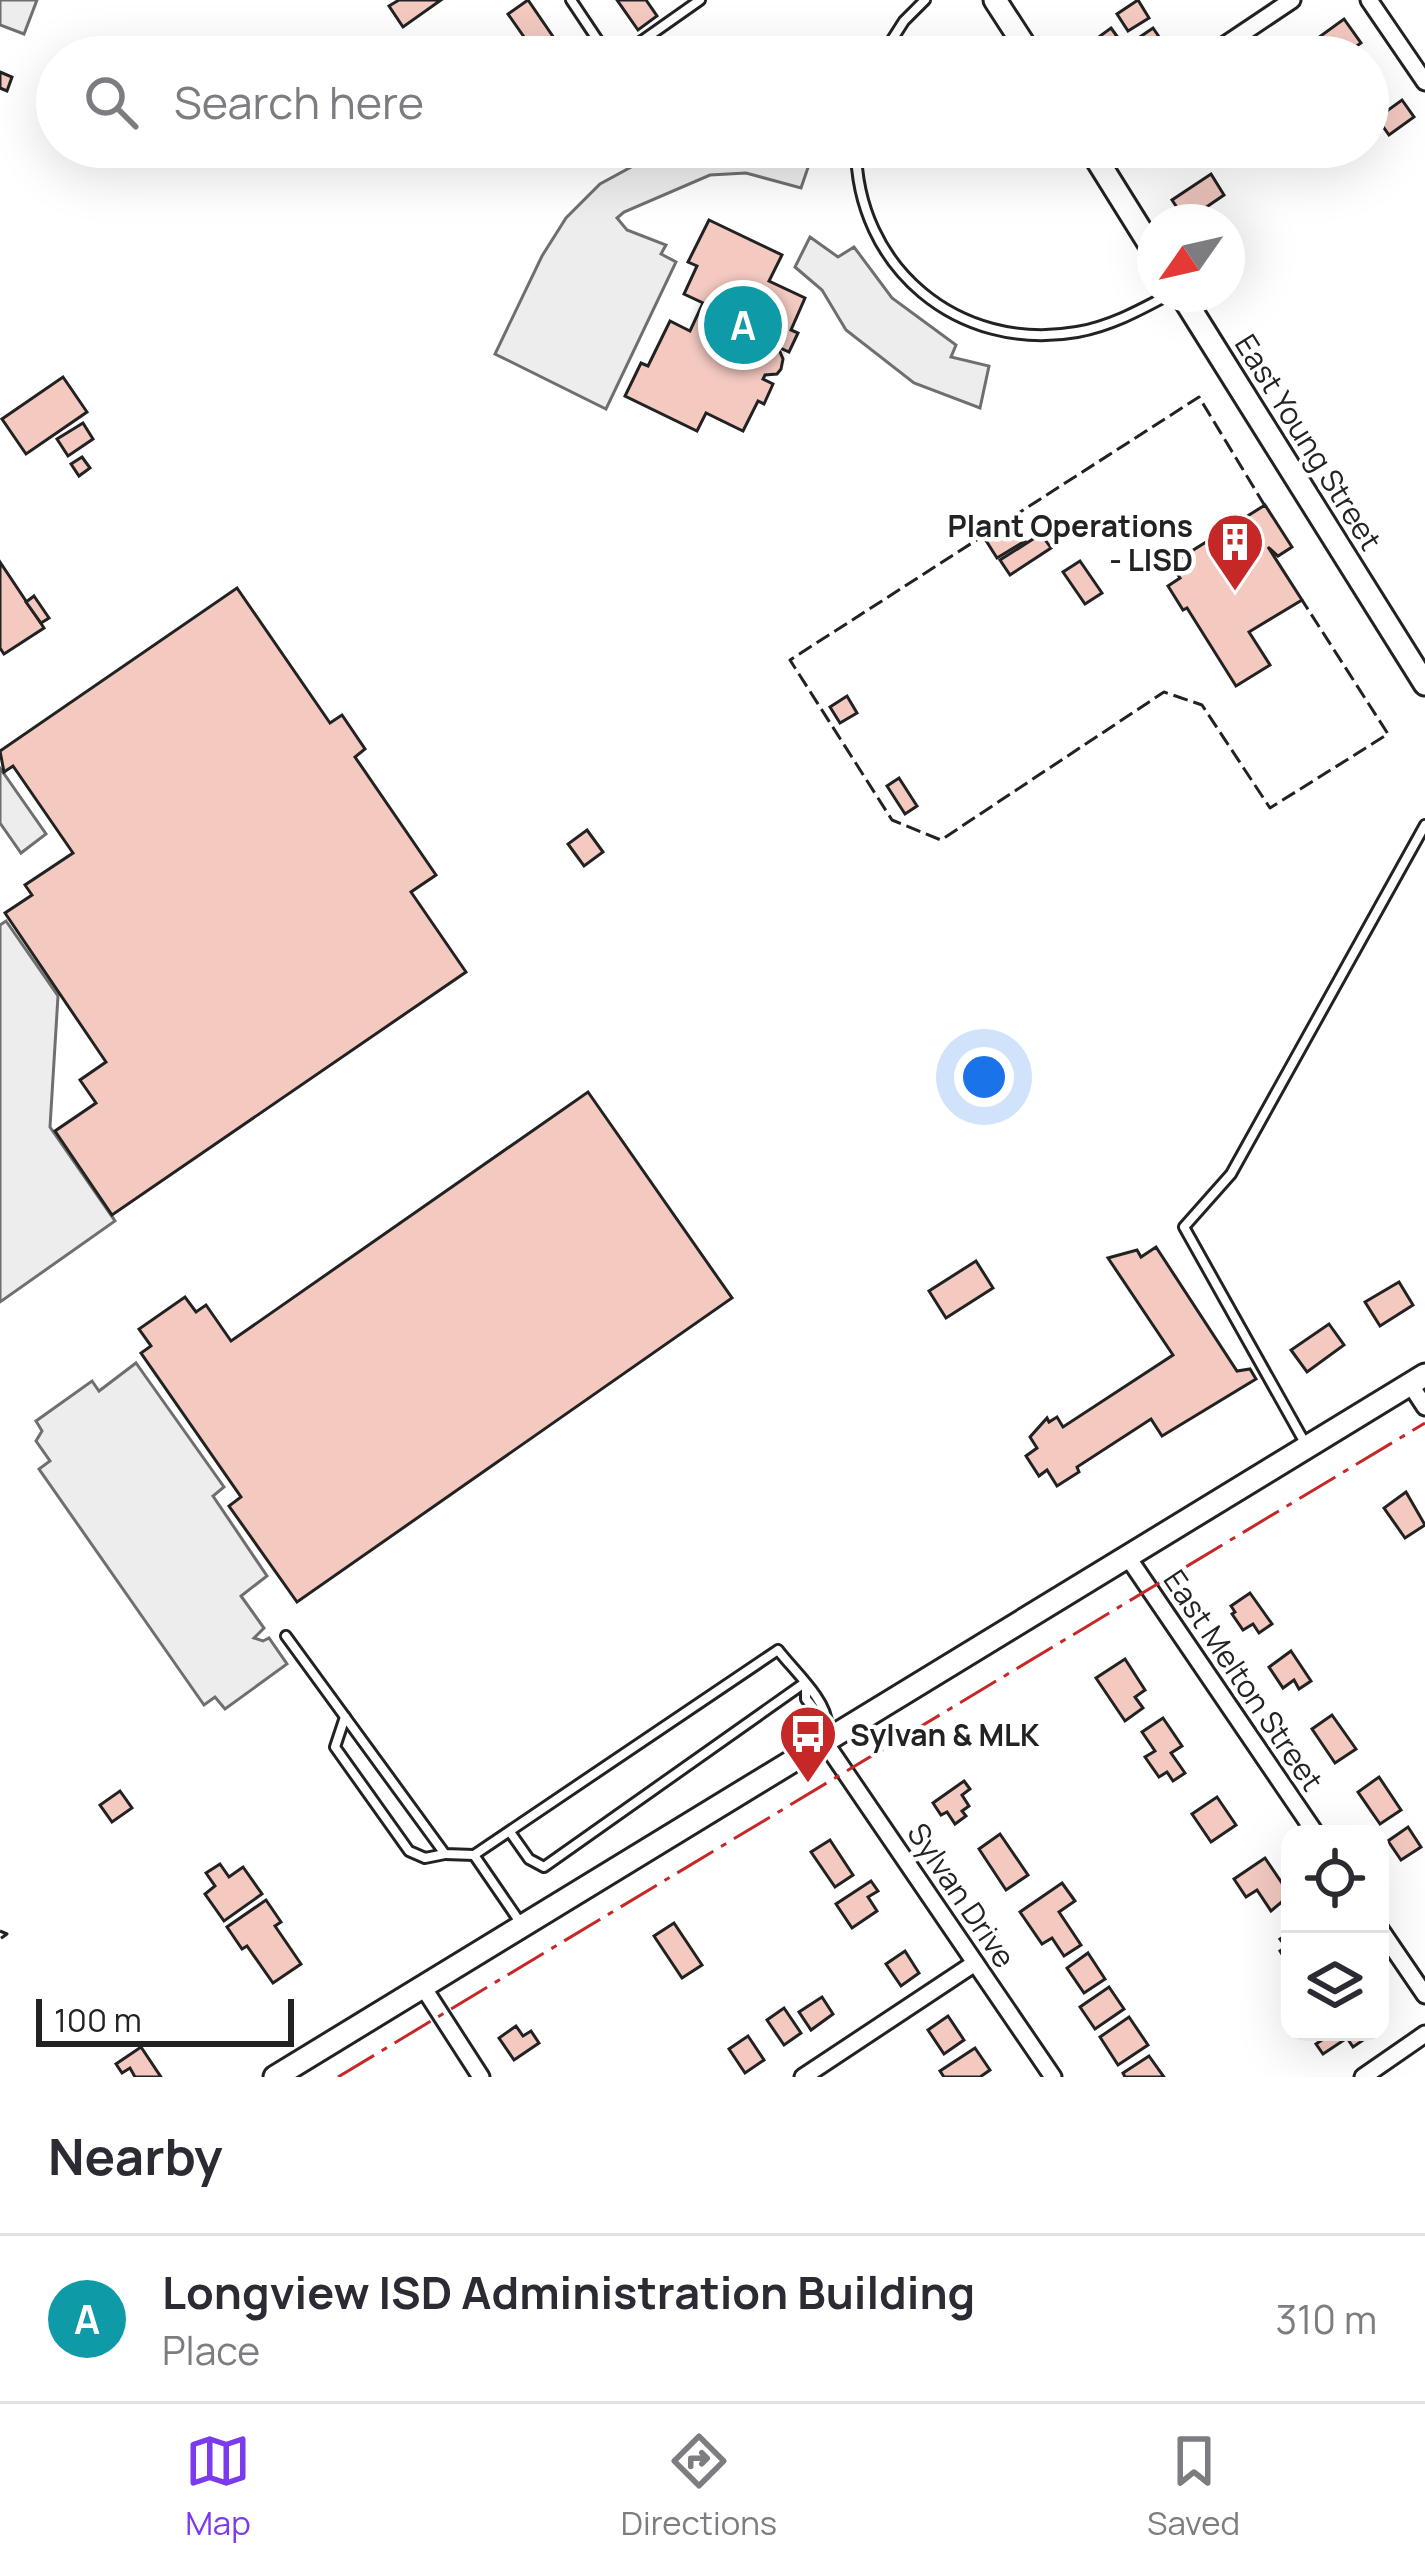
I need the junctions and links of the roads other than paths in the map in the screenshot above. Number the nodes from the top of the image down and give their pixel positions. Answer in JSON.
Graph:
{"nodes":[{"id":1,"x":571,"y":0,"type":"edge"},
{"id":2,"x":925,"y":0,"type":"edge"},
{"id":3,"x":995,"y":0,"type":"edge"},
{"id":4,"x":1369,"y":0,"type":"edge"},
{"id":5,"x":694,"y":2,"type":"edge"},
{"id":6,"x":1280,"y":3,"type":"edge"},
{"id":7,"x":595,"y":36,"type":"edge"},
{"id":8,"x":648,"y":36,"type":"edge"},
{"id":9,"x":894,"y":36,"type":"edge"},
{"id":10,"x":1018,"y":36,"type":"edge"},
{"id":11,"x":1235,"y":36,"type":"edge"},
{"id":12,"x":1425,"y":82,"type":"edge"},
{"id":13,"x":857,"y":168,"type":"edge"},
{"id":14,"x":1102,"y":168,"type":"edge"},
{"id":15,"x":1137,"y":224,"type":"edge"},
{"id":16,"x":1137,"y":310,"type":"edge"},
{"id":17,"x":1191,"y":312,"type":"edge"},
{"id":18,"x":1425,"y":684,"type":"edge"},
{"id":19,"x":1425,"y":824,"type":"edge"},
{"id":20,"x":1417,"y":1379,"type":"edge"},
{"id":21,"x":1425,"y":1407,"type":"edge"},
{"id":22,"x":1307,"y":1447,"type":"junction"},
{"id":23,"x":1127,"y":1556,"type":"junction"},
{"id":24,"x":286,"y":1636,"type":"dead end"},
{"id":25,"x":805,"y":1686,"type":"junction"},
{"id":26,"x":345,"y":1716,"type":"junction"},
{"id":27,"x":829,"y":1735,"type":"junction"},
{"id":28,"x":1310,"y":1825,"type":"edge"},
{"id":29,"x":510,"y":1832,"type":"junction"},
{"id":30,"x":445,"y":1854,"type":"junction"},
{"id":31,"x":474,"y":1856,"type":"junction"},
{"id":32,"x":523,"y":1926,"type":"junction"},
{"id":33,"x":1383,"y":1933,"type":"edge"},
{"id":34,"x":975,"y":1963,"type":"junction"},
{"id":35,"x":423,"y":1987,"type":"junction"},
{"id":36,"x":1425,"y":1995,"type":"edge"},
{"id":37,"x":1425,"y":2034,"type":"edge"},
{"id":38,"x":274,"y":2077,"type":"edge"},
{"id":39,"x":481,"y":2077,"type":"edge"},
{"id":40,"x":803,"y":2077,"type":"edge"},
{"id":41,"x":1053,"y":2077,"type":"edge"},
{"id":42,"x":1363,"y":2077,"type":"edge"}],
"edges":[{"from":1,"to":7,"type":"lane"},
{"from":2,"to":9,"type":"lane"},
{"from":3,"to":10,"type":"street"},
{"from":4,"to":12,"type":"street"},
{"from":5,"to":8,"type":"lane"},
{"from":6,"to":11,"type":"street"},
{"from":13,"to":16,"type":"lane"},
{"from":14,"to":15,"type":"street"},
{"from":17,"to":18,"type":"street","name":"East Young Street"},
{"from":19,"to":22,"type":"lane"},
{"from":20,"to":21,"type":"street"},
{"from":20,"to":22,"type":"street"},
{"from":22,"to":23,"type":"street"},
{"from":23,"to":27,"type":"street"},
{"from":23,"to":28,"type":"street","name":"East Melton Street"},
{"from":24,"to":26,"type":"lane"},
{"from":25,"to":27,"type":"lane"},
{"from":25,"to":29,"type":"lane"},
{"from":25,"to":29,"type":"lane"},
{"from":26,"to":30,"type":"lane"},
{"from":26,"to":30,"type":"lane"},
{"from":27,"to":32,"type":"street"},
{"from":27,"to":34,"type":"street","name":"Sylvan Drive"},
{"from":29,"to":31,"type":"lane"},
{"from":30,"to":31,"type":"lane"},
{"from":31,"to":32,"type":"lane"},
{"from":32,"to":35,"type":"street"},
{"from":33,"to":36,"type":"street"},
{"from":34,"to":40,"type":"street"},
{"from":34,"to":41,"type":"street","name":"Sylvan Drive"},
{"from":35,"to":38,"type":"street"},
{"from":35,"to":39,"type":"street"},
{"from":37,"to":42,"type":"street"}]}
